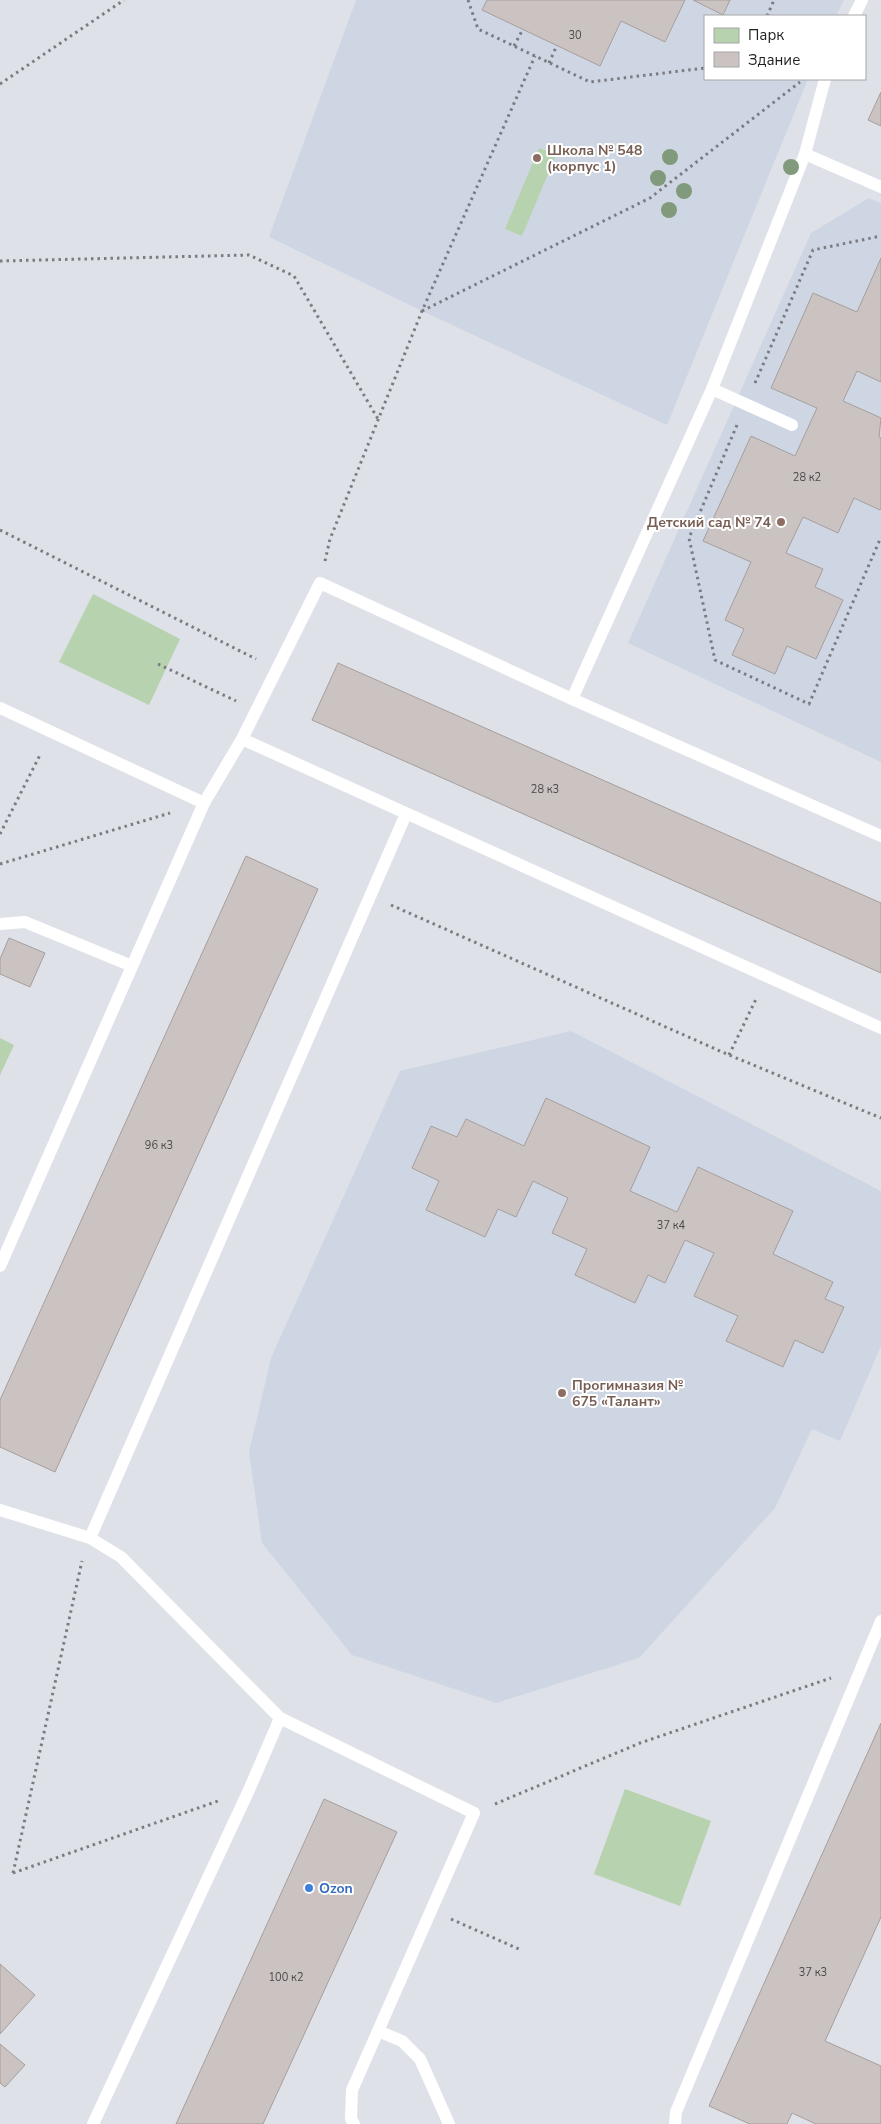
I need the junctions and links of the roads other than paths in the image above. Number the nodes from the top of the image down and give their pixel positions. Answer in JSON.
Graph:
{"nodes":[{"id":1,"x":862,"y":0,"type":"edge"},
{"id":2,"x":854,"y":15,"type":"edge"},
{"id":3,"x":826,"y":80,"type":"edge"},
{"id":4,"x":805,"y":154,"type":"junction"},
{"id":5,"x":881,"y":186,"type":"edge"},
{"id":6,"x":712,"y":389,"type":"junction"},
{"id":7,"x":792,"y":425,"type":"dead end"},
{"id":8,"x":572,"y":699,"type":"junction"},
{"id":9,"x":0,"y":708,"type":"edge"},
{"id":10,"x":242,"y":739,"type":"junction"},
{"id":11,"x":204,"y":803,"type":"junction"},
{"id":12,"x":406,"y":814,"type":"junction"},
{"id":13,"x":881,"y":836,"type":"edge"},
{"id":14,"x":0,"y":924,"type":"edge"},
{"id":15,"x":132,"y":966,"type":"junction"},
{"id":16,"x":881,"y":1028,"type":"edge"},
{"id":17,"x":0,"y":1265,"type":"edge"},
{"id":18,"x":0,"y":1510,"type":"edge"},
{"id":19,"x":90,"y":1538,"type":"junction"},
{"id":20,"x":881,"y":1621,"type":"edge"},
{"id":21,"x":280,"y":1718,"type":"junction"},
{"id":22,"x":378,"y":2031,"type":"junction"},
{"id":23,"x":93,"y":2124,"type":"edge"},
{"id":24,"x":354,"y":2124,"type":"edge"},
{"id":25,"x":450,"y":2124,"type":"edge"},
{"id":26,"x":675,"y":2124,"type":"edge"}],
"edges":[{"from":1,"to":2,"type":"lane"},
{"from":3,"to":4,"type":"lane"},
{"from":4,"to":5,"type":"lane"},
{"from":4,"to":6,"type":"lane"},
{"from":6,"to":7,"type":"lane"},
{"from":6,"to":8,"type":"lane"},
{"from":8,"to":10,"type":"lane"},
{"from":8,"to":13,"type":"lane"},
{"from":9,"to":11,"type":"lane"},
{"from":10,"to":11,"type":"lane"},
{"from":10,"to":12,"type":"lane"},
{"from":11,"to":15,"type":"lane"},
{"from":12,"to":16,"type":"lane"},
{"from":12,"to":19,"type":"lane"},
{"from":14,"to":15,"type":"lane"},
{"from":15,"to":17,"type":"lane"},
{"from":18,"to":19,"type":"lane"},
{"from":19,"to":21,"type":"lane"},
{"from":20,"to":26,"type":"lane"},
{"from":21,"to":22,"type":"lane"},
{"from":21,"to":23,"type":"lane"},
{"from":22,"to":24,"type":"lane"},
{"from":22,"to":25,"type":"lane"}]}
